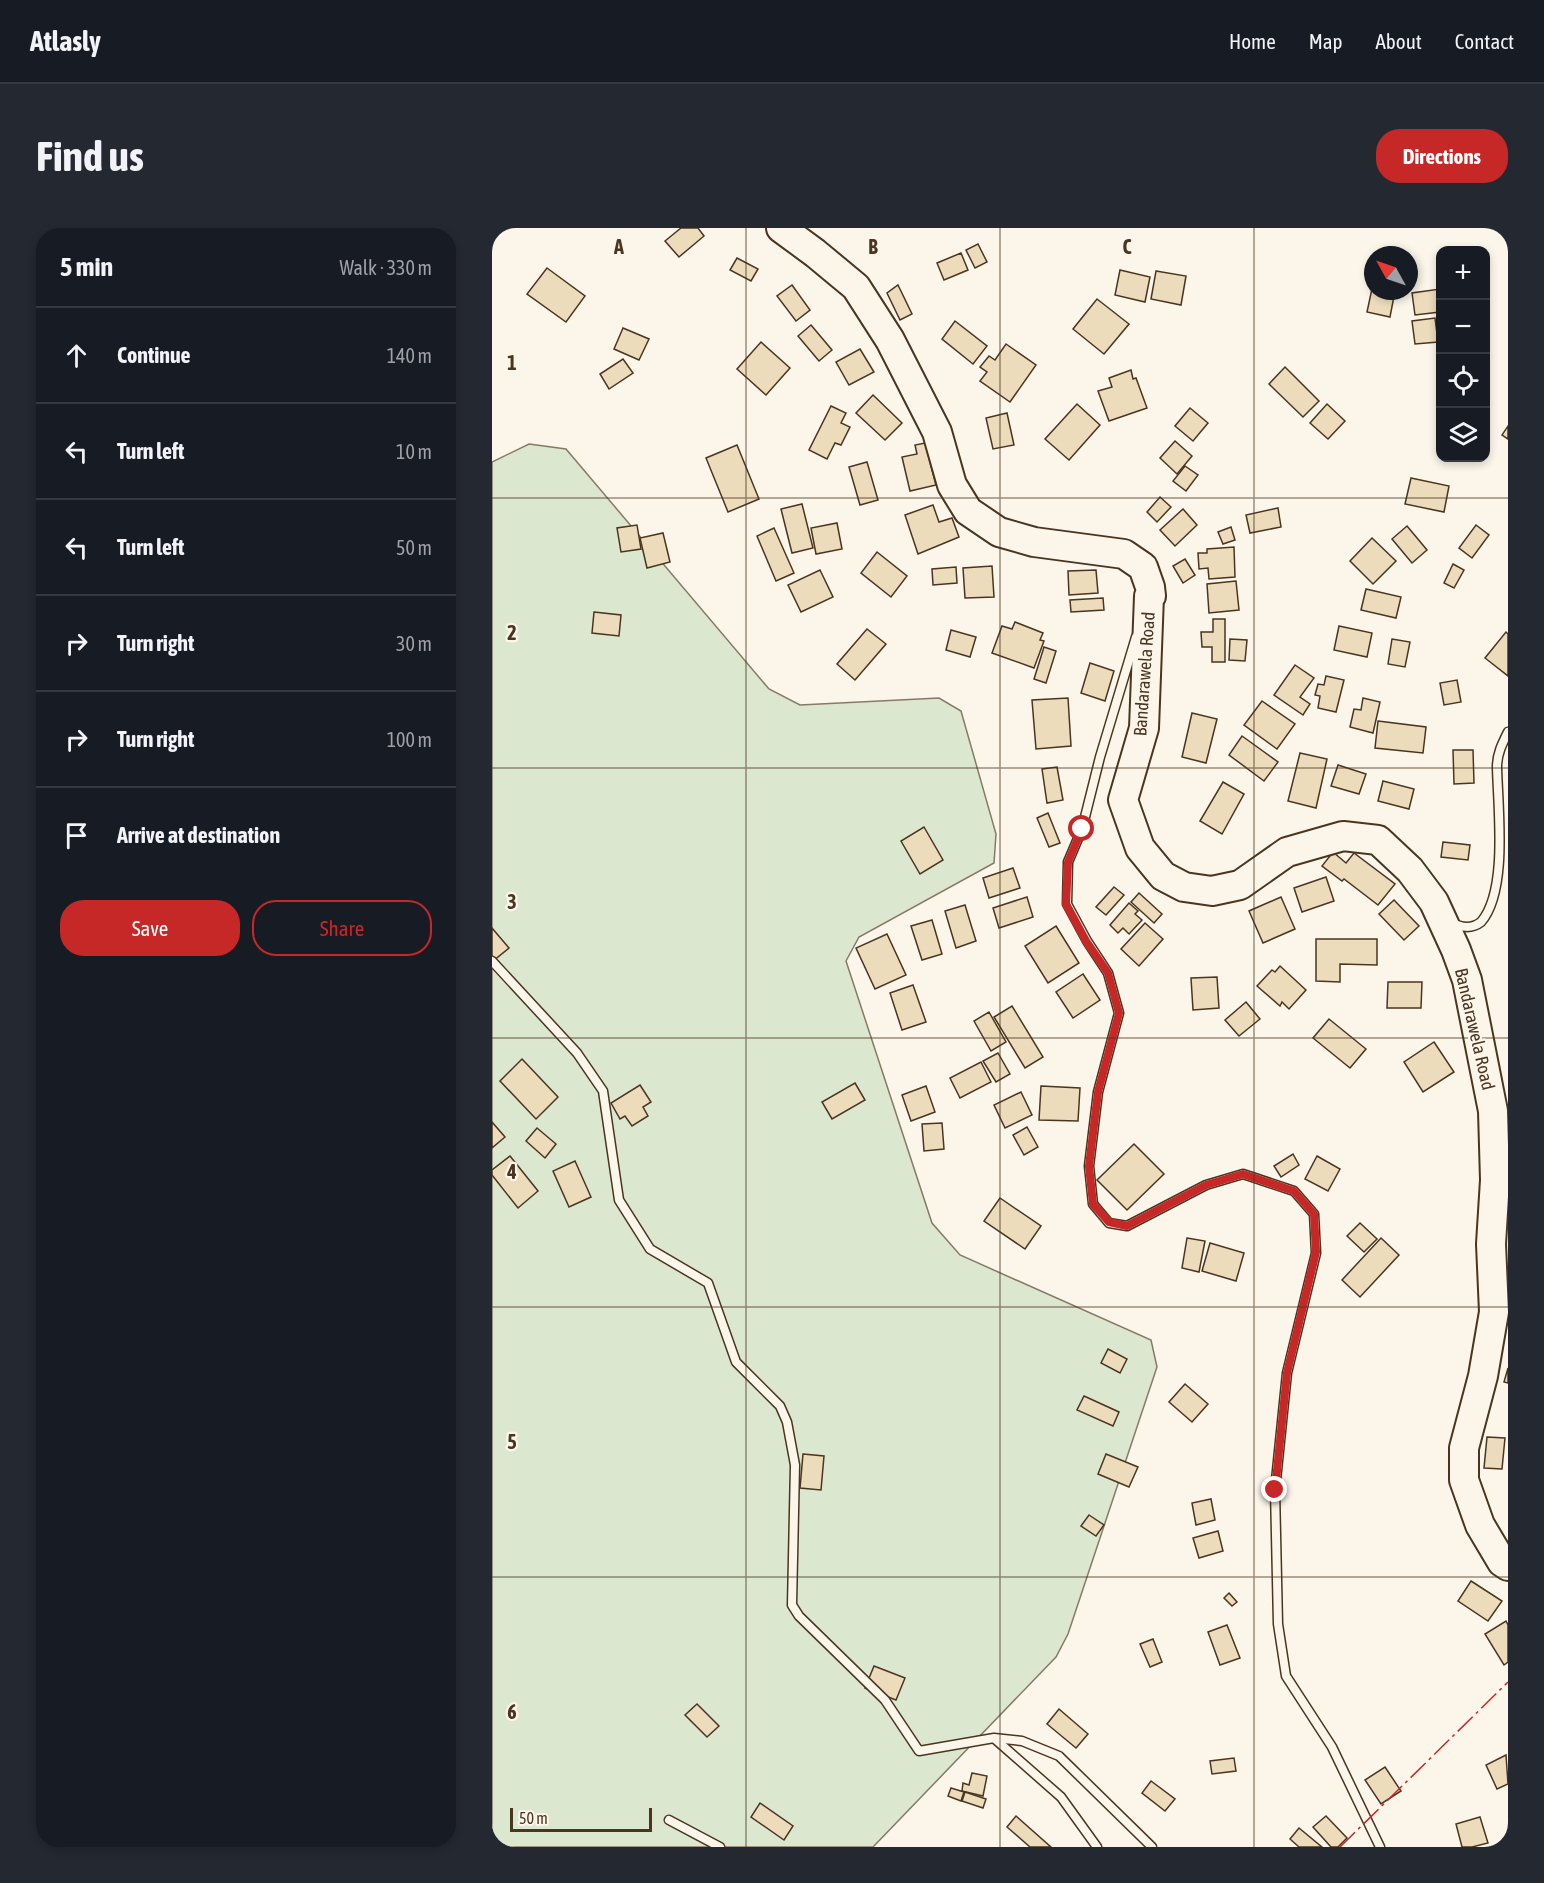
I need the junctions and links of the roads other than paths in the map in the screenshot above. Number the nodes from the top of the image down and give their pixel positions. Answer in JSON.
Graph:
{"nodes":[{"id":1,"x":781,"y":228,"type":"edge"},
{"id":2,"x":1149,"y":596,"type":"junction"},
{"id":3,"x":1508,"y":732,"type":"edge"},
{"id":4,"x":1504,"y":887,"type":"edge"},
{"id":5,"x":1440,"y":916,"type":"junction"},
{"id":6,"x":492,"y":960,"type":"edge"},
{"id":7,"x":1508,"y":1566,"type":"edge"},
{"id":8,"x":994,"y":1738,"type":"junction"},
{"id":9,"x":669,"y":1820,"type":"dead end"},
{"id":10,"x":720,"y":1847,"type":"edge"},
{"id":11,"x":1096,"y":1847,"type":"edge"},
{"id":12,"x":1152,"y":1847,"type":"edge"},
{"id":13,"x":1380,"y":1847,"type":"edge"}],
"edges":[{"from":1,"to":2,"type":"highway","name":"Bandarawela Road"},
{"from":2,"to":5,"type":"highway","name":"Bandarawela Road"},
{"from":2,"to":13,"type":"lane"},
{"from":3,"to":4,"type":"lane"},
{"from":4,"to":5,"type":"lane"},
{"from":5,"to":7,"type":"highway","name":"Bandarawela Road"},
{"from":6,"to":8,"type":"lane"},
{"from":8,"to":11,"type":"lane"},
{"from":8,"to":12,"type":"lane"},
{"from":9,"to":10,"type":"lane"}]}
